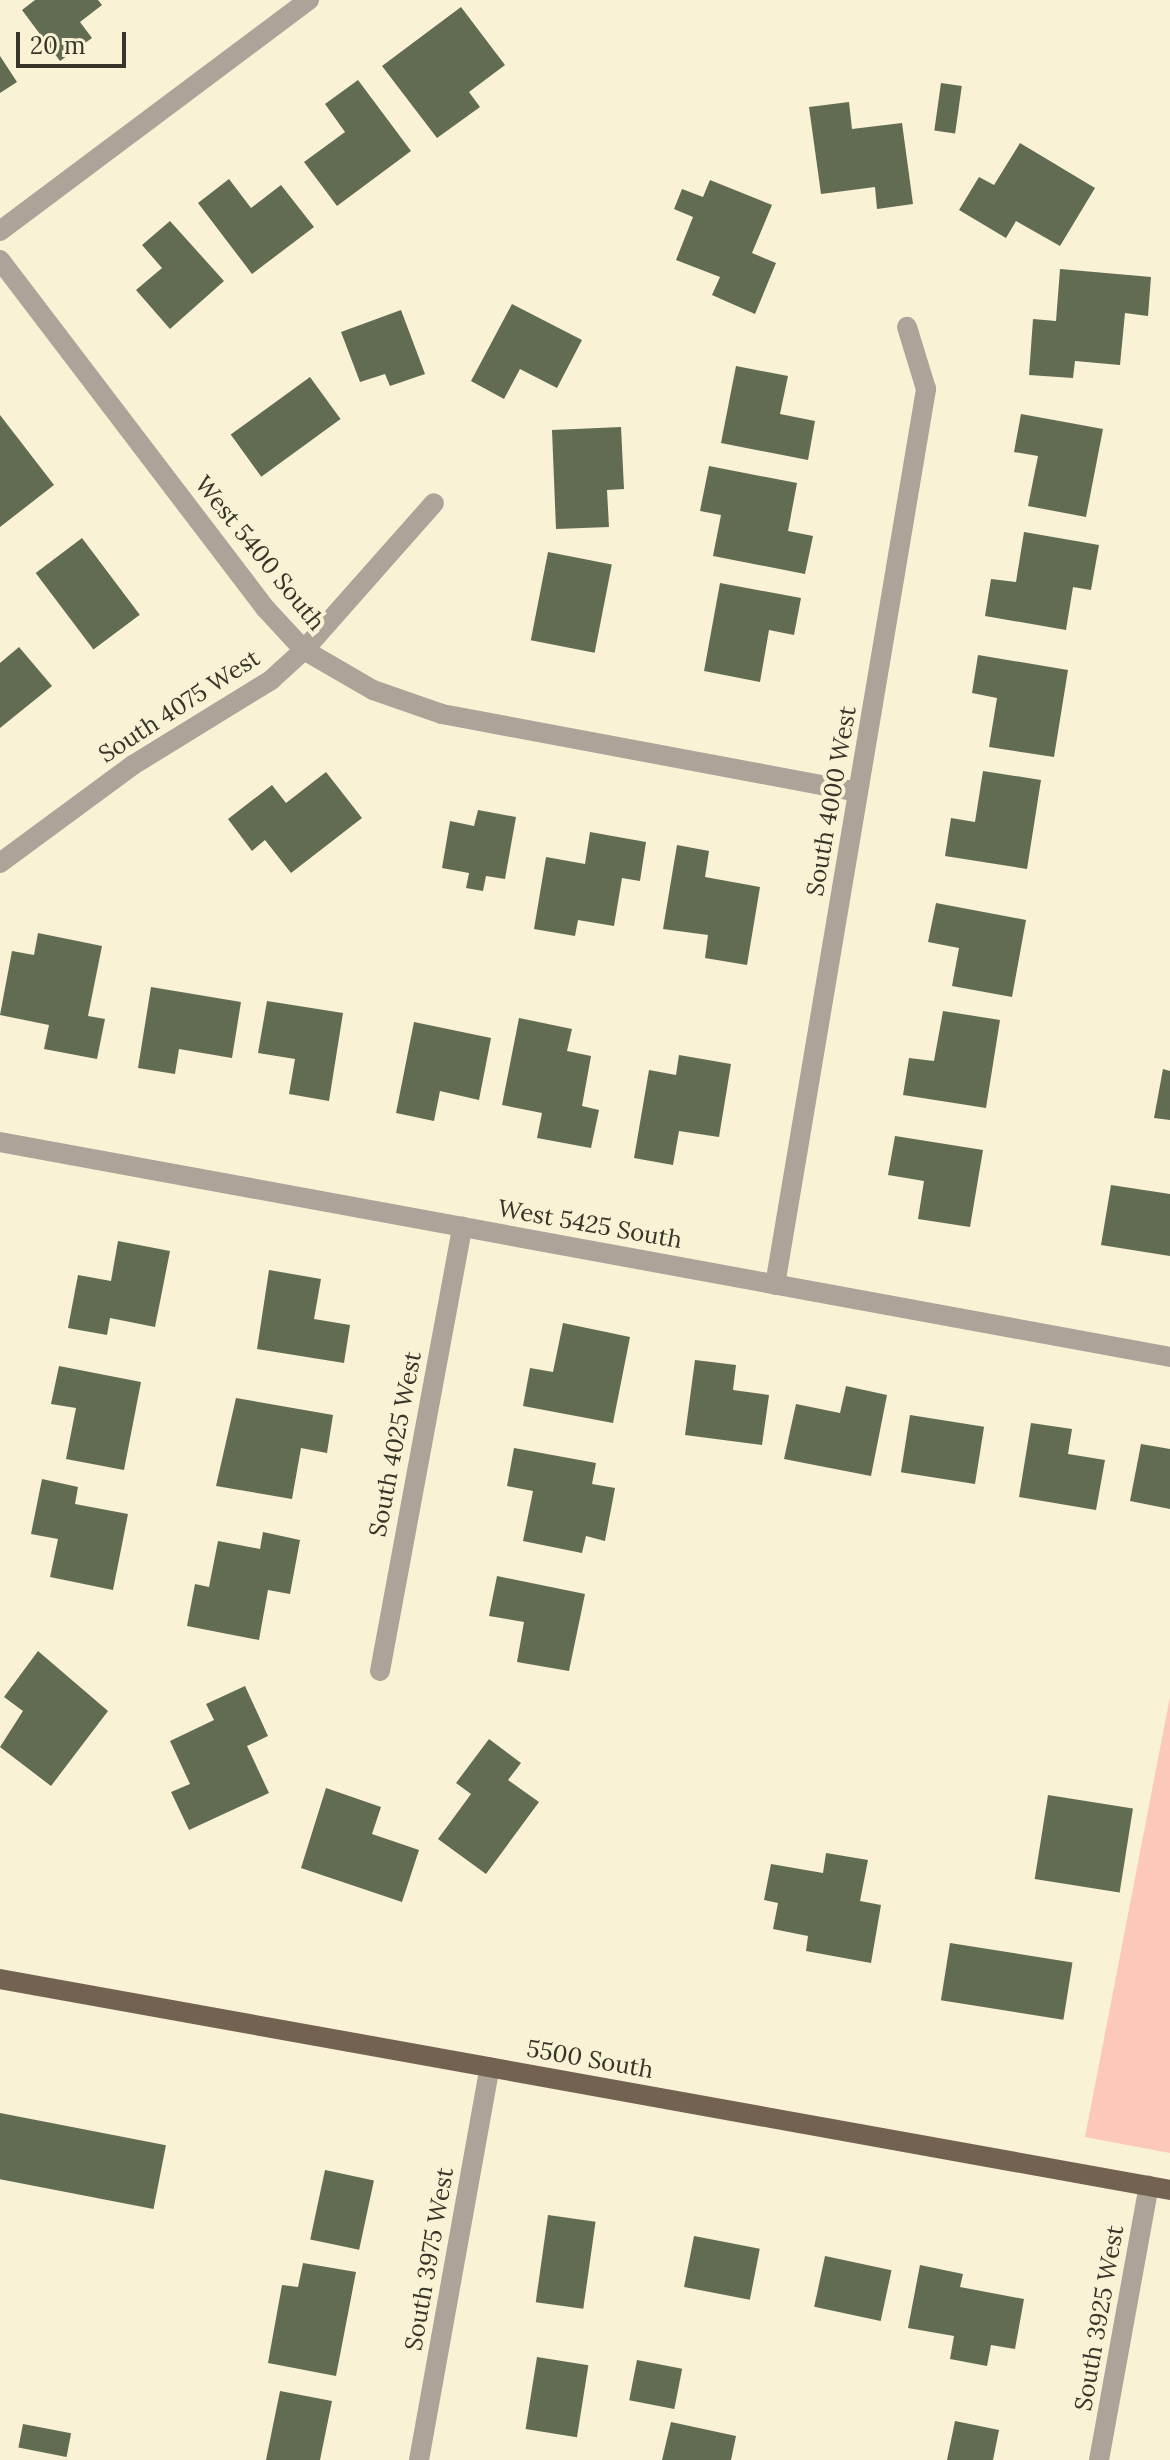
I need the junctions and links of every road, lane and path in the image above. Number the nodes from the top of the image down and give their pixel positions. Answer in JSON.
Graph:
{"nodes":[{"id":1,"x":309,"y":0,"type":"edge"},
{"id":2,"x":0,"y":231,"type":"edge"},
{"id":3,"x":0,"y":260,"type":"edge"},
{"id":4,"x":907,"y":327,"type":"dead end"},
{"id":5,"x":434,"y":503,"type":"dead end"},
{"id":6,"x":304,"y":650,"type":"junction"},
{"id":7,"x":858,"y":792,"type":"junction"},
{"id":8,"x":0,"y":863,"type":"edge"},
{"id":9,"x":0,"y":1142,"type":"edge"},
{"id":10,"x":462,"y":1227,"type":"junction"},
{"id":11,"x":775,"y":1285,"type":"junction"},
{"id":12,"x":1170,"y":1357,"type":"edge"},
{"id":13,"x":380,"y":1671,"type":"dead end"},
{"id":14,"x":0,"y":1979,"type":"edge"},
{"id":15,"x":490,"y":2067,"type":"junction"},
{"id":16,"x":1149,"y":2186,"type":"junction"},
{"id":17,"x":1170,"y":2190,"type":"edge"},
{"id":18,"x":419,"y":2460,"type":"edge"},
{"id":19,"x":1099,"y":2460,"type":"edge"}],
"edges":[{"from":1,"to":2,"type":"street"},
{"from":3,"to":6,"type":"street","name":"West 5400 South"},
{"from":4,"to":7,"type":"street","name":"South 4000 West"},
{"from":5,"to":6,"type":"street","name":"South 4075 West"},
{"from":6,"to":7,"type":"street","name":"West 5400 South"},
{"from":6,"to":8,"type":"street","name":"South 4075 West"},
{"from":7,"to":11,"type":"street","name":"South 4000 West"},
{"from":9,"to":10,"type":"street","name":"West 5425 South"},
{"from":10,"to":11,"type":"street","name":"West 5425 South"},
{"from":10,"to":13,"type":"street","name":"South 4025 West"},
{"from":11,"to":12,"type":"street","name":"West 5425 South"},
{"from":14,"to":15,"type":"main road","name":"5500 South"},
{"from":15,"to":16,"type":"main road","name":"5500 South"},
{"from":15,"to":18,"type":"street","name":"South 3975 West"},
{"from":16,"to":17,"type":"main road","name":"5500 South"},
{"from":16,"to":19,"type":"street","name":"South 3925 West"}]}
